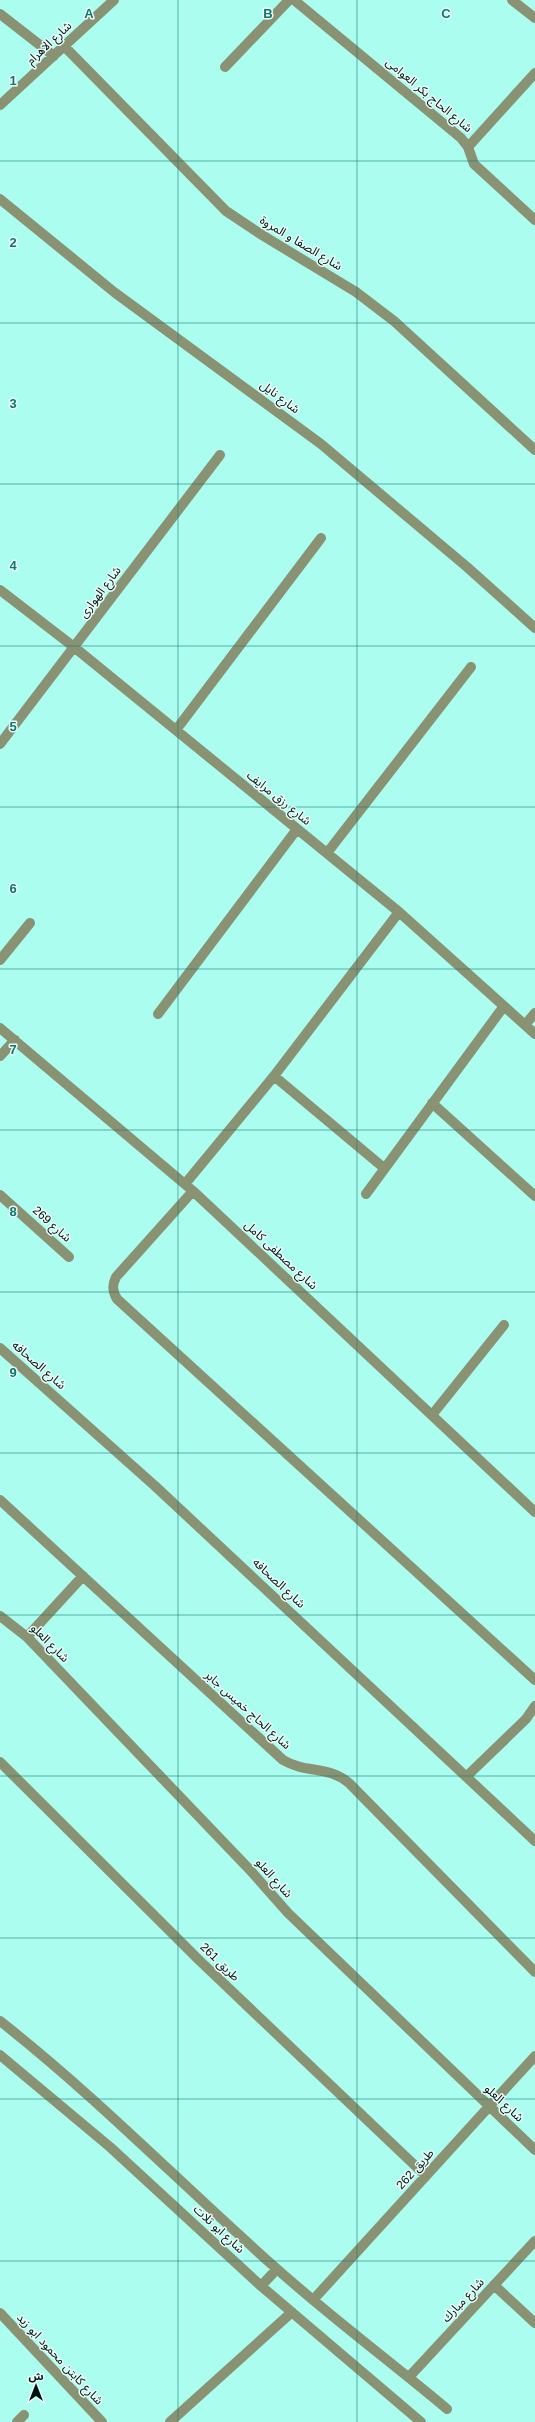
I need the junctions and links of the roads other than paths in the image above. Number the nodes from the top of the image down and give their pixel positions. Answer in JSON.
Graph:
{"nodes":[{"id":1,"x":114,"y":0,"type":"edge"},
{"id":2,"x":289,"y":0,"type":"edge"},
{"id":3,"x":294,"y":0,"type":"edge"},
{"id":4,"x":512,"y":0,"type":"edge"},
{"id":5,"x":0,"y":14,"type":"edge"},
{"id":6,"x":535,"y":18,"type":"edge"},
{"id":7,"x":64,"y":46,"type":"junction"},
{"id":8,"x":54,"y":56,"type":"junction"},
{"id":9,"x":225,"y":67,"type":"dead end"},
{"id":10,"x":535,"y":73,"type":"edge"},
{"id":11,"x":0,"y":105,"type":"edge"},
{"id":12,"x":468,"y":147,"type":"junction"},
{"id":13,"x":0,"y":199,"type":"edge"},
{"id":14,"x":535,"y":220,"type":"edge"},
{"id":15,"x":535,"y":450,"type":"edge"},
{"id":16,"x":220,"y":456,"type":"dead end"},
{"id":17,"x":320,"y":538,"type":"dead end"},
{"id":18,"x":0,"y":590,"type":"edge"},
{"id":19,"x":535,"y":628,"type":"edge"},
{"id":20,"x":74,"y":647,"type":"junction"},
{"id":21,"x":471,"y":667,"type":"dead end"},
{"id":22,"x":176,"y":730,"type":"junction"},
{"id":23,"x":0,"y":744,"type":"edge"},
{"id":24,"x":297,"y":829,"type":"junction"},
{"id":25,"x":327,"y":854,"type":"junction"},
{"id":26,"x":399,"y":912,"type":"junction"},
{"id":27,"x":30,"y":923,"type":"dead end"},
{"id":28,"x":0,"y":960,"type":"edge"},
{"id":29,"x":504,"y":1006,"type":"junction"},
{"id":30,"x":535,"y":1013,"type":"edge"},
{"id":31,"x":158,"y":1014,"type":"dead end"},
{"id":32,"x":526,"y":1025,"type":"junction"},
{"id":33,"x":0,"y":1028,"type":"edge"},
{"id":34,"x":535,"y":1034,"type":"edge"},
{"id":35,"x":15,"y":1040,"type":"junction"},
{"id":36,"x":0,"y":1056,"type":"edge"},
{"id":37,"x":274,"y":1076,"type":"junction"},
{"id":38,"x":432,"y":1103,"type":"junction"},
{"id":39,"x":384,"y":1168,"type":"junction"},
{"id":40,"x":189,"y":1187,"type":"junction"},
{"id":41,"x":366,"y":1194,"type":"dead end"},
{"id":42,"x":0,"y":1195,"type":"edge"},
{"id":43,"x":535,"y":1196,"type":"edge"},
{"id":44,"x":69,"y":1257,"type":"dead end"},
{"id":45,"x":504,"y":1325,"type":"dead end"},
{"id":46,"x":0,"y":1348,"type":"edge"},
{"id":47,"x":432,"y":1415,"type":"junction"},
{"id":48,"x":0,"y":1500,"type":"edge"},
{"id":49,"x":535,"y":1512,"type":"edge"},
{"id":50,"x":83,"y":1576,"type":"junction"},
{"id":51,"x":0,"y":1616,"type":"edge"},
{"id":52,"x":27,"y":1637,"type":"junction"},
{"id":53,"x":535,"y":1680,"type":"edge"},
{"id":54,"x":535,"y":1706,"type":"edge"},
{"id":55,"x":0,"y":1762,"type":"edge"},
{"id":56,"x":467,"y":1776,"type":"junction"},
{"id":57,"x":535,"y":1841,"type":"edge"},
{"id":58,"x":535,"y":1972,"type":"edge"},
{"id":59,"x":0,"y":2021,"type":"edge"},
{"id":60,"x":0,"y":2055,"type":"edge"},
{"id":61,"x":535,"y":2056,"type":"edge"},
{"id":62,"x":489,"y":2107,"type":"junction"},
{"id":63,"x":535,"y":2150,"type":"edge"},
{"id":64,"x":426,"y":2176,"type":"junction"},
{"id":65,"x":535,"y":2241,"type":"edge"},
{"id":66,"x":277,"y":2269,"type":"junction"},
{"id":67,"x":494,"y":2285,"type":"junction"},
{"id":68,"x":261,"y":2286,"type":"junction"},
{"id":69,"x":313,"y":2300,"type":"junction"},
{"id":70,"x":292,"y":2312,"type":"junction"},
{"id":71,"x":0,"y":2313,"type":"edge"},
{"id":72,"x":535,"y":2323,"type":"edge"},
{"id":73,"x":409,"y":2377,"type":"junction"},
{"id":74,"x":447,"y":2409,"type":"dead end"},
{"id":75,"x":102,"y":2422,"type":"edge"},
{"id":76,"x":170,"y":2422,"type":"edge"},
{"id":77,"x":422,"y":2422,"type":"edge"}],
"edges":[{"from":1,"to":7,"type":"street","name":"شارع الاهرام"},
{"from":2,"to":9,"type":"street"},
{"from":3,"to":12,"type":"street","name":"شارع الحاج بكر العوامى"},
{"from":4,"to":6,"type":"street"},
{"from":5,"to":8,"type":"street"},
{"from":7,"to":8,"type":"street","name":"شارع الاهرام"},
{"from":7,"to":15,"type":"street","name":"شارع الصفا و المروة"},
{"from":8,"to":11,"type":"street","name":"شارع الاهرام"},
{"from":10,"to":12,"type":"street"},
{"from":12,"to":14,"type":"street","name":"شارع الحاج بكر العوامى"},
{"from":13,"to":19,"type":"street","name":"شارع نايل"},
{"from":16,"to":20,"type":"street","name":"شارع الهوارى"},
{"from":17,"to":22,"type":"street"},
{"from":18,"to":20,"type":"street","name":"شارع رزق مرايف"},
{"from":20,"to":22,"type":"street","name":"شارع رزق مرايف"},
{"from":20,"to":23,"type":"street","name":"شارع الهوارى"},
{"from":21,"to":25,"type":"street"},
{"from":22,"to":24,"type":"street","name":"شارع رزق مرايف"},
{"from":24,"to":25,"type":"street","name":"شارع رزق مرايف"},
{"from":24,"to":31,"type":"street"},
{"from":25,"to":26,"type":"street","name":"شارع رزق مرايف"},
{"from":26,"to":29,"type":"street","name":"شارع رزق مرايف"},
{"from":26,"to":37,"type":"street"},
{"from":27,"to":28,"type":"street"},
{"from":29,"to":32,"type":"street","name":"شارع رزق مرايف"},
{"from":29,"to":38,"type":"street"},
{"from":30,"to":32,"type":"street"},
{"from":32,"to":34,"type":"street","name":"شارع رزق مرايف"},
{"from":33,"to":35,"type":"street","name":"شارع مصطفى كامل"},
{"from":35,"to":36,"type":"street"},
{"from":35,"to":40,"type":"street","name":"شارع مصطفى كامل"},
{"from":37,"to":39,"type":"street"},
{"from":37,"to":40,"type":"street"},
{"from":38,"to":39,"type":"street"},
{"from":38,"to":43,"type":"street"},
{"from":39,"to":41,"type":"street"},
{"from":40,"to":47,"type":"street","name":"شارع مصطفى كامل"},
{"from":40,"to":53,"type":"street"},
{"from":42,"to":44,"type":"street","name":"شارع 269"},
{"from":45,"to":47,"type":"street"},
{"from":46,"to":56,"type":"street","name":"شارع الصحافه"},
{"from":47,"to":49,"type":"street","name":"شارع مصطفى كامل"},
{"from":48,"to":50,"type":"street","name":"شارع الحاج خميس جابر"},
{"from":50,"to":52,"type":"street"},
{"from":50,"to":58,"type":"street","name":"شارع الحاج خميس جابر"},
{"from":51,"to":52,"type":"street","name":"شارع العلو"},
{"from":52,"to":62,"type":"street","name":"شارع العلو"},
{"from":54,"to":56,"type":"street"},
{"from":55,"to":64,"type":"street","name":"طريق 261"},
{"from":56,"to":57,"type":"street","name":"شارع الصحافه"},
{"from":59,"to":66,"type":"street","name":"شارع ابو تلات"},
{"from":60,"to":68,"type":"street","name":"شارع ابو تلات"},
{"from":61,"to":62,"type":"street","name":"طريق 262"},
{"from":62,"to":63,"type":"street","name":"شارع العلو"},
{"from":62,"to":64,"type":"street","name":"طريق 262"},
{"from":64,"to":69,"type":"street","name":"طريق 262"},
{"from":65,"to":67,"type":"street","name":"شارع مبارك"},
{"from":66,"to":68,"type":"street"},
{"from":66,"to":69,"type":"street","name":"شارع ابو تلات"},
{"from":67,"to":72,"type":"street"},
{"from":67,"to":73,"type":"street","name":"شارع مبارك"},
{"from":68,"to":70,"type":"street","name":"شارع ابو تلات"},
{"from":69,"to":73,"type":"street","name":"شارع ابو تلات"},
{"from":70,"to":76,"type":"street"},
{"from":70,"to":77,"type":"street","name":"شارع ابو تلات"},
{"from":71,"to":75,"type":"street","name":"شارع كابتن محمود ابو زيد"},
{"from":73,"to":74,"type":"street","name":"شارع ابو تلات"}]}
